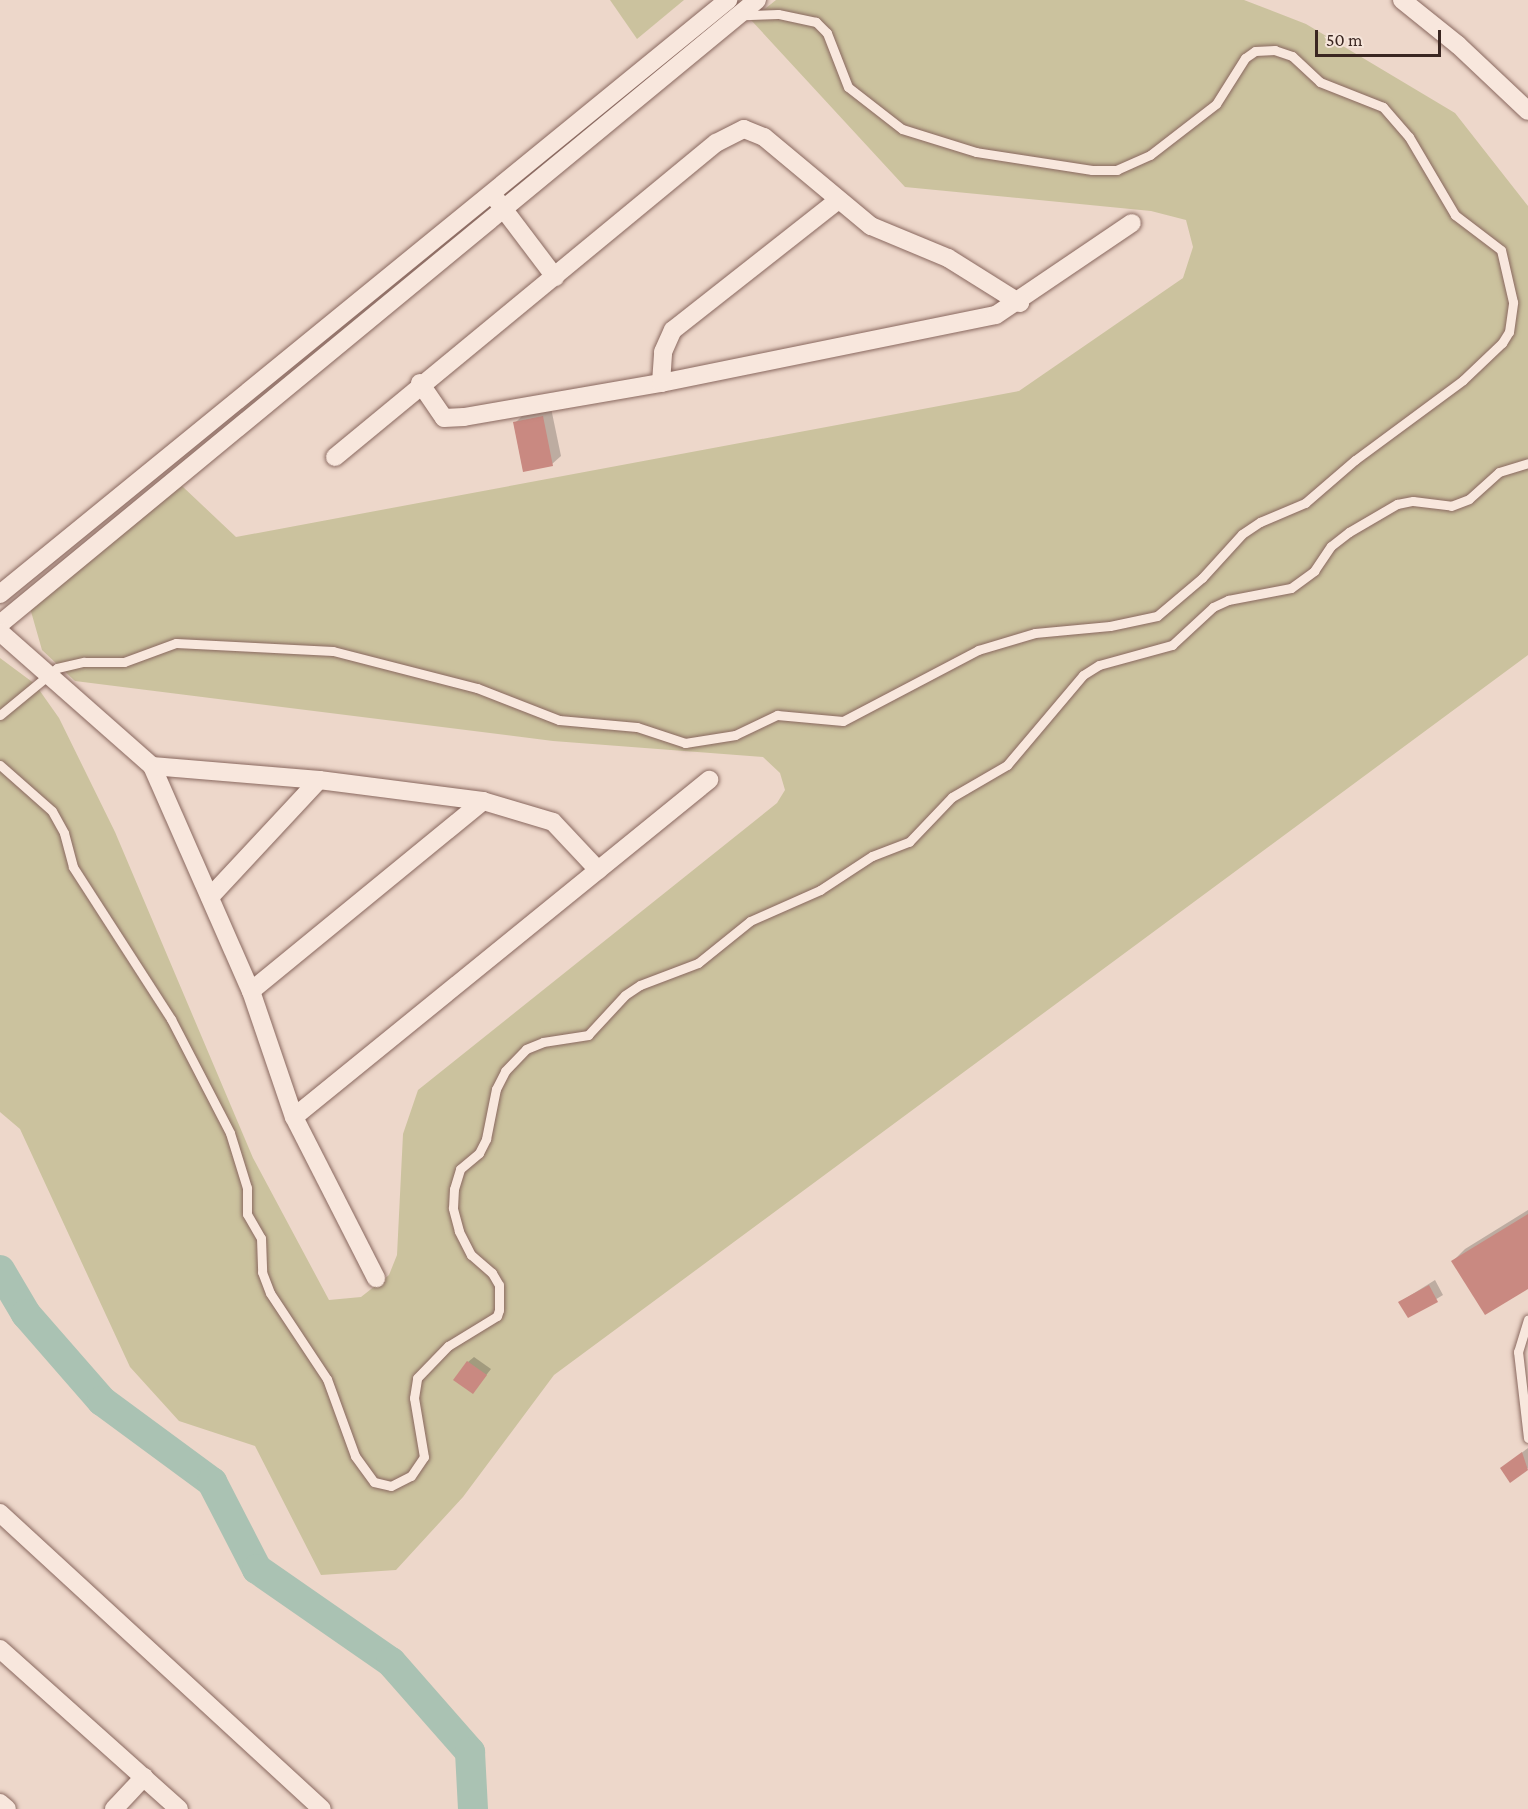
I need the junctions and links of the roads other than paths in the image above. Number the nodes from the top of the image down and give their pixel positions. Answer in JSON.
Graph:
{"nodes":[{"id":1,"x":757,"y":0,"type":"edge"},
{"id":2,"x":1402,"y":0,"type":"edge"},
{"id":3,"x":730,"y":4,"type":"edge"},
{"id":4,"x":1528,"y":111,"type":"edge"},
{"id":5,"x":491,"y":193,"type":"junction"},
{"id":6,"x":838,"y":200,"type":"junction"},
{"id":7,"x":504,"y":209,"type":"junction"},
{"id":8,"x":1131,"y":223,"type":"dead end"},
{"id":9,"x":555,"y":277,"type":"junction"},
{"id":10,"x":1020,"y":303,"type":"junction"},
{"id":11,"x":420,"y":383,"type":"junction"},
{"id":12,"x":661,"y":383,"type":"junction"},
{"id":13,"x":335,"y":457,"type":"dead end"},
{"id":14,"x":1528,"y":463,"type":"edge"},
{"id":15,"x":0,"y":594,"type":"edge"},
{"id":16,"x":0,"y":624,"type":"edge"},
{"id":17,"x":0,"y":632,"type":"edge"},
{"id":18,"x":48,"y":673,"type":"junction"},
{"id":19,"x":0,"y":715,"type":"edge"},
{"id":20,"x":0,"y":765,"type":"edge"},
{"id":21,"x":152,"y":766,"type":"junction"},
{"id":22,"x":319,"y":780,"type":"junction"},
{"id":23,"x":709,"y":780,"type":"dead end"},
{"id":24,"x":483,"y":801,"type":"junction"},
{"id":25,"x":598,"y":870,"type":"junction"},
{"id":26,"x":210,"y":897,"type":"junction"},
{"id":27,"x":251,"y":991,"type":"junction"},
{"id":28,"x":294,"y":1117,"type":"junction"},
{"id":29,"x":376,"y":1278,"type":"dead end"},
{"id":30,"x":1528,"y":1319,"type":"edge"},
{"id":31,"x":1528,"y":1438,"type":"edge"},
{"id":32,"x":0,"y":1513,"type":"edge"},
{"id":33,"x":0,"y":1649,"type":"edge"},
{"id":34,"x":144,"y":1777,"type":"junction"},
{"id":35,"x":0,"y":1803,"type":"edge"},
{"id":36,"x":7,"y":1809,"type":"edge"},
{"id":37,"x":114,"y":1809,"type":"edge"},
{"id":38,"x":180,"y":1809,"type":"edge"},
{"id":39,"x":322,"y":1809,"type":"edge"}],
"edges":[{"from":1,"to":3,"type":"street"},
{"from":2,"to":4,"type":"street"},
{"from":3,"to":5,"type":"street"},
{"from":3,"to":7,"type":"street"},
{"from":3,"to":18,"type":"lane"},
{"from":5,"to":7,"type":"street"},
{"from":5,"to":15,"type":"street"},
{"from":6,"to":9,"type":"street"},
{"from":6,"to":10,"type":"street"},
{"from":6,"to":12,"type":"street"},
{"from":7,"to":9,"type":"street"},
{"from":7,"to":16,"type":"street"},
{"from":8,"to":10,"type":"street"},
{"from":9,"to":11,"type":"street"},
{"from":10,"to":12,"type":"street"},
{"from":11,"to":12,"type":"street"},
{"from":11,"to":13,"type":"street"},
{"from":14,"to":20,"type":"lane"},
{"from":17,"to":18,"type":"street"},
{"from":18,"to":19,"type":"lane"},
{"from":18,"to":21,"type":"street"},
{"from":21,"to":22,"type":"street"},
{"from":21,"to":26,"type":"street"},
{"from":22,"to":24,"type":"street"},
{"from":22,"to":26,"type":"street"},
{"from":23,"to":25,"type":"street"},
{"from":24,"to":25,"type":"street"},
{"from":24,"to":27,"type":"street"},
{"from":25,"to":28,"type":"street"},
{"from":26,"to":27,"type":"street"},
{"from":27,"to":28,"type":"street"},
{"from":28,"to":29,"type":"street"},
{"from":30,"to":31,"type":"lane"},
{"from":32,"to":39,"type":"street"},
{"from":33,"to":34,"type":"street"},
{"from":34,"to":37,"type":"street"},
{"from":34,"to":38,"type":"street"},
{"from":35,"to":36,"type":"street"}]}
